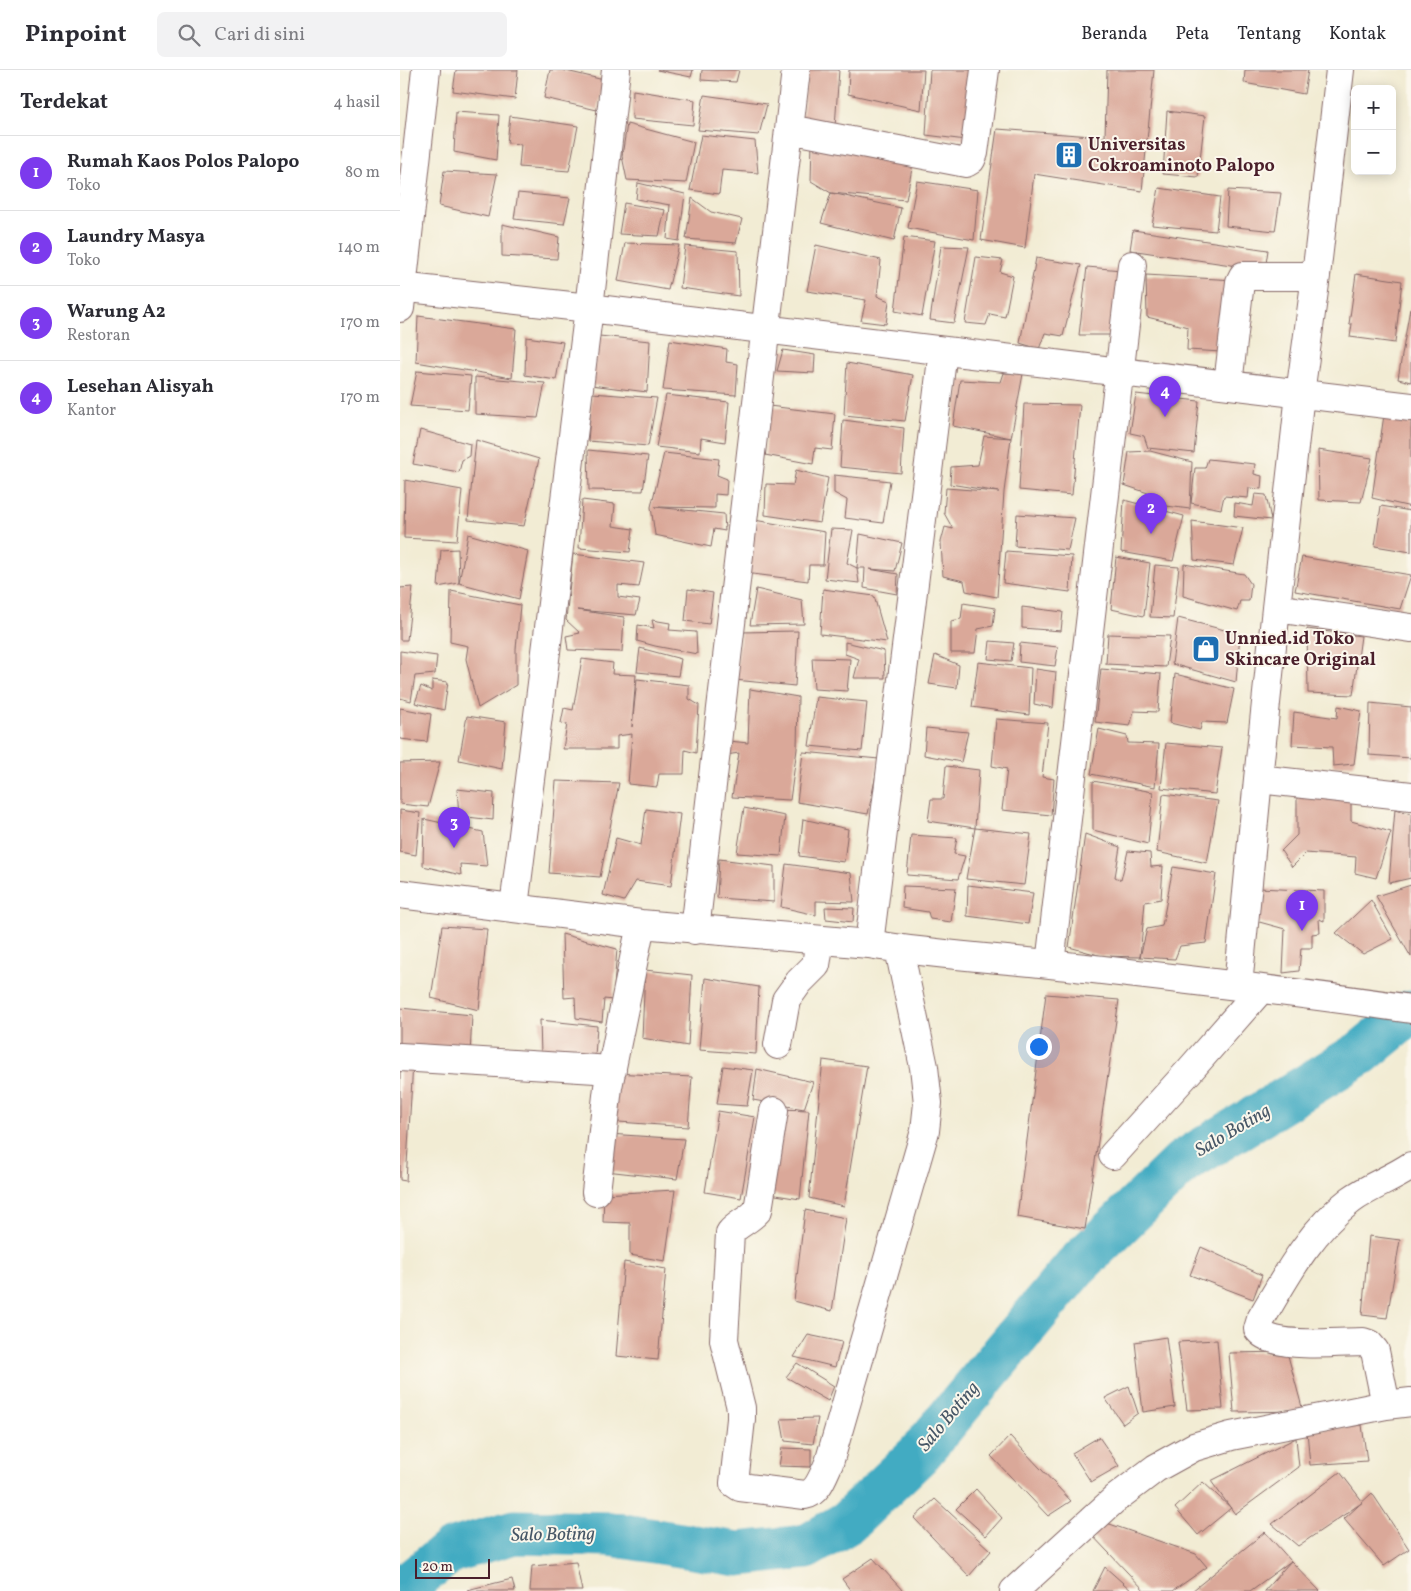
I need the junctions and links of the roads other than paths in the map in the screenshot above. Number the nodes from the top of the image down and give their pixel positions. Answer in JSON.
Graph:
{"nodes":[{"id":1,"x":426,"y":70,"type":"edge"},
{"id":2,"x":616,"y":70,"type":"edge"},
{"id":3,"x":796,"y":70,"type":"edge"},
{"id":4,"x":985,"y":70,"type":"edge"},
{"id":5,"x":1340,"y":70,"type":"edge"},
{"id":6,"x":789,"y":129,"type":"junction"},
{"id":7,"x":1132,"y":265,"type":"dead end"},
{"id":8,"x":1316,"y":276,"type":"junction"},
{"id":9,"x":401,"y":294,"type":"edge"},
{"id":10,"x":589,"y":308,"type":"junction"},
{"id":11,"x":766,"y":330,"type":"junction"},
{"id":12,"x":942,"y":351,"type":"junction"},
{"id":13,"x":1118,"y":373,"type":"junction"},
{"id":14,"x":1228,"y":384,"type":"junction"},
{"id":15,"x":1300,"y":394,"type":"junction"},
{"id":16,"x":1411,"y":407,"type":"edge"},
{"id":17,"x":1276,"y":608,"type":"junction"},
{"id":18,"x":1411,"y":628,"type":"edge"},
{"id":19,"x":1258,"y":779,"type":"junction"},
{"id":20,"x":1411,"y":796,"type":"edge"},
{"id":21,"x":400,"y":894,"type":"edge"},
{"id":22,"x":514,"y":908,"type":"junction"},
{"id":23,"x":641,"y":924,"type":"junction"},
{"id":24,"x":695,"y":930,"type":"junction"},
{"id":25,"x":820,"y":940,"type":"junction"},
{"id":26,"x":870,"y":944,"type":"junction"},
{"id":27,"x":899,"y":949,"type":"junction"},
{"id":28,"x":1050,"y":964,"type":"junction"},
{"id":29,"x":1250,"y":988,"type":"junction"},
{"id":30,"x":1411,"y":1009,"type":"edge"},
{"id":31,"x":778,"y":1045,"type":"dead end"},
{"id":32,"x":400,"y":1057,"type":"edge"},
{"id":33,"x":612,"y":1070,"type":"junction"},
{"id":34,"x":774,"y":1111,"type":"dead end"},
{"id":35,"x":1113,"y":1155,"type":"dead end"},
{"id":36,"x":1411,"y":1166,"type":"edge"},
{"id":37,"x":596,"y":1192,"type":"dead end"},
{"id":38,"x":1399,"y":1404,"type":"edge"},
{"id":39,"x":1031,"y":1586,"type":"edge"}],
"edges":[{"from":1,"to":9,"type":"street"},
{"from":2,"to":10,"type":"street"},
{"from":3,"to":6,"type":"street"},
{"from":4,"to":6,"type":"street"},
{"from":5,"to":8,"type":"street"},
{"from":6,"to":11,"type":"street"},
{"from":7,"to":13,"type":"street"},
{"from":8,"to":14,"type":"street"},
{"from":8,"to":15,"type":"street"},
{"from":9,"to":10,"type":"street"},
{"from":10,"to":11,"type":"street"},
{"from":10,"to":22,"type":"street"},
{"from":11,"to":12,"type":"street"},
{"from":11,"to":24,"type":"street"},
{"from":12,"to":13,"type":"street"},
{"from":12,"to":26,"type":"street"},
{"from":13,"to":14,"type":"street"},
{"from":13,"to":28,"type":"street"},
{"from":14,"to":15,"type":"street"},
{"from":15,"to":16,"type":"street"},
{"from":15,"to":17,"type":"street"},
{"from":17,"to":18,"type":"street"},
{"from":17,"to":19,"type":"street"},
{"from":19,"to":20,"type":"street"},
{"from":19,"to":29,"type":"street"},
{"from":21,"to":22,"type":"street"},
{"from":22,"to":23,"type":"street"},
{"from":23,"to":24,"type":"street"},
{"from":23,"to":33,"type":"street"},
{"from":24,"to":25,"type":"street"},
{"from":25,"to":26,"type":"street"},
{"from":25,"to":31,"type":"street"},
{"from":26,"to":27,"type":"street"},
{"from":27,"to":28,"type":"street"},
{"from":27,"to":34,"type":"street"},
{"from":28,"to":29,"type":"street"},
{"from":29,"to":30,"type":"street"},
{"from":29,"to":35,"type":"street"},
{"from":32,"to":33,"type":"street"},
{"from":33,"to":37,"type":"street"},
{"from":36,"to":38,"type":"street"},
{"from":38,"to":39,"type":"street"}]}
